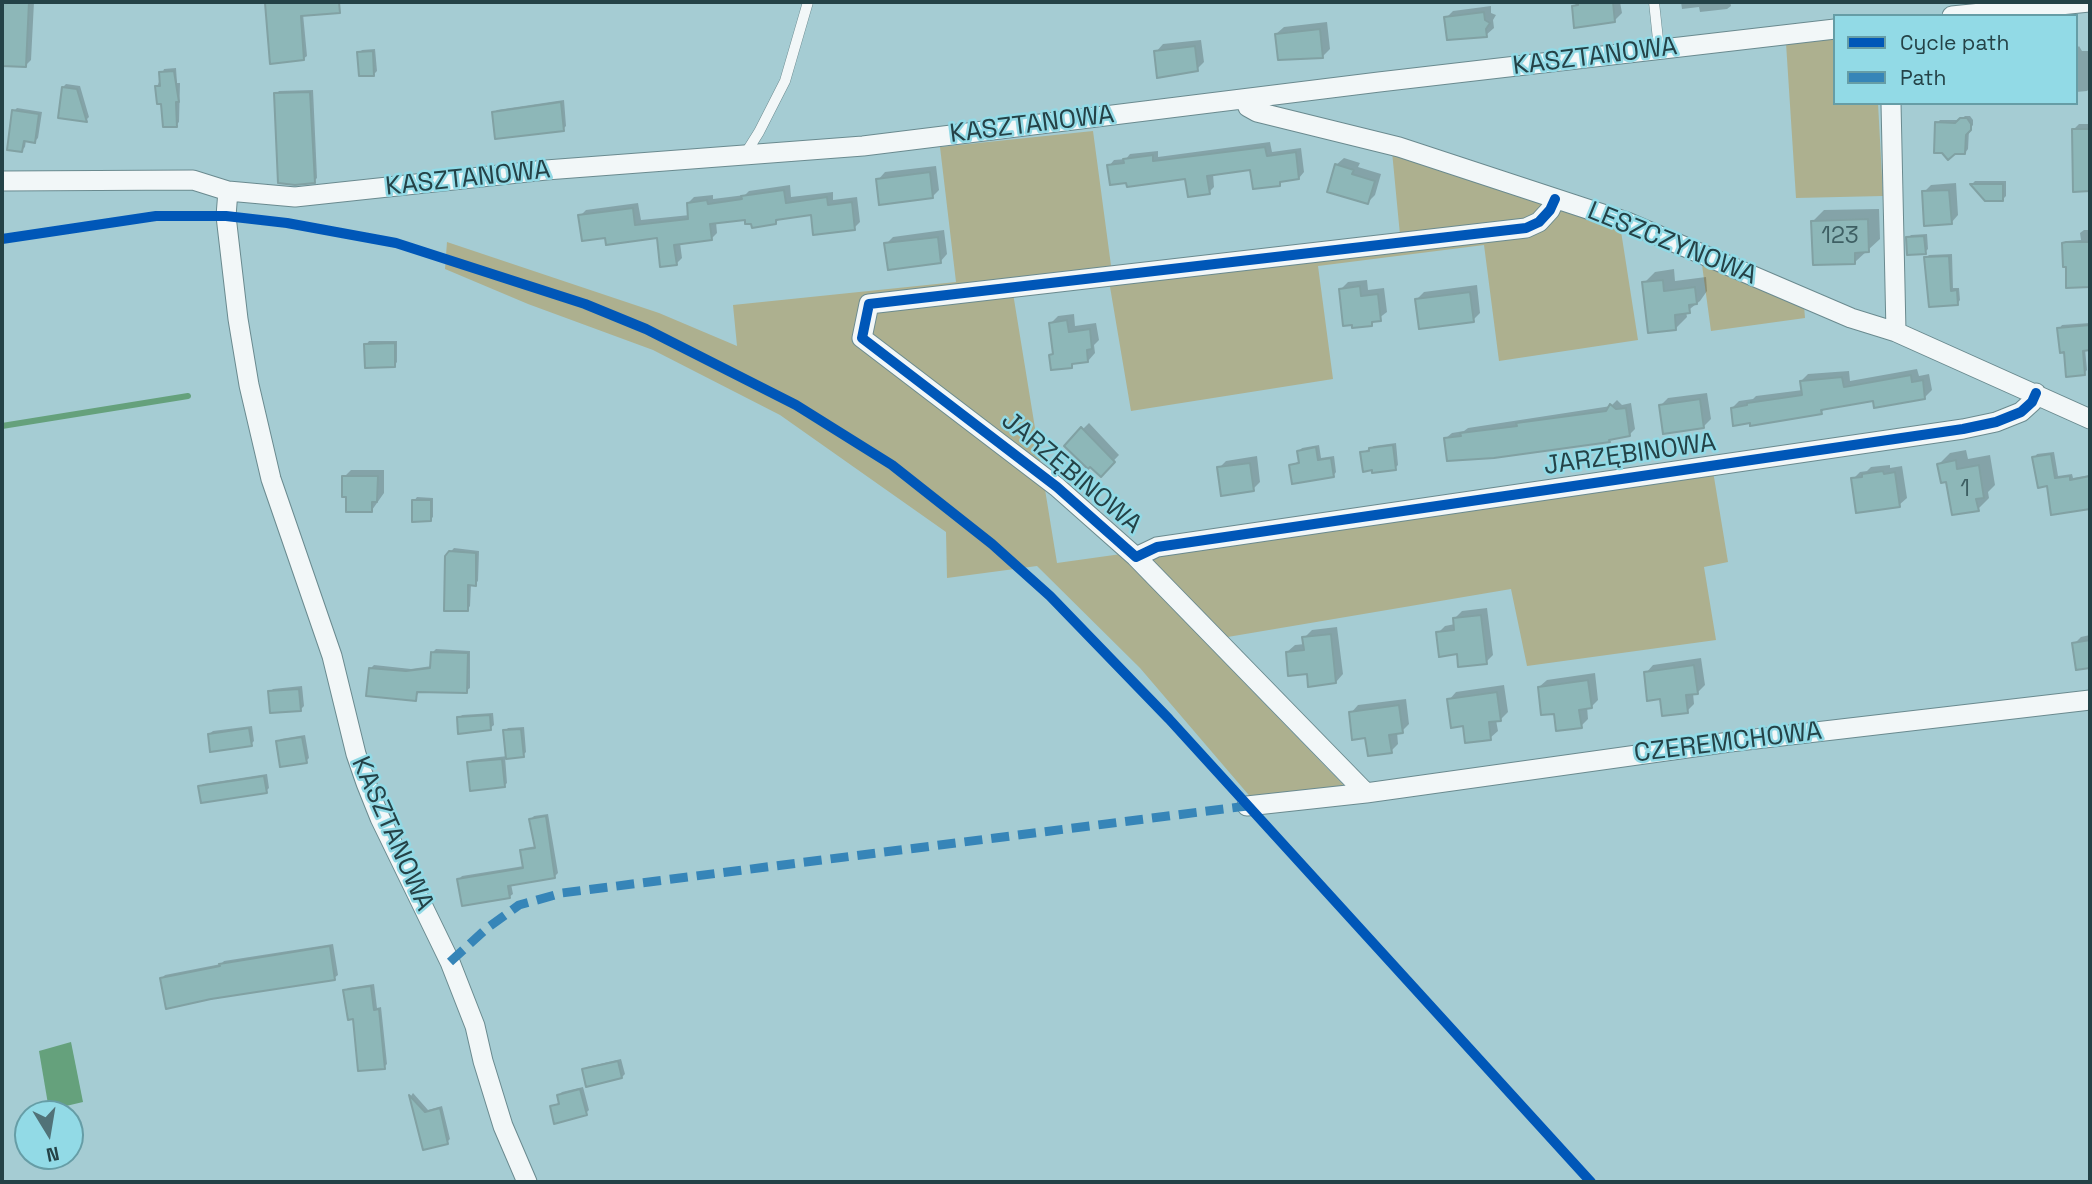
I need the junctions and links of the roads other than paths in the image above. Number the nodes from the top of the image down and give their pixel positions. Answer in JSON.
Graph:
{"nodes":[{"id":1,"x":808,"y":2,"type":"edge"},
{"id":2,"x":1654,"y":2,"type":"edge"},
{"id":3,"x":2089,"y":2,"type":"edge"},
{"id":4,"x":1972,"y":14,"type":"edge"},
{"id":5,"x":1833,"y":29,"type":"edge"},
{"id":6,"x":1659,"y":49,"type":"junction"},
{"id":7,"x":1247,"y":99,"type":"junction"},
{"id":8,"x":1891,"y":105,"type":"edge"},
{"id":9,"x":749,"y":155,"type":"junction"},
{"id":10,"x":2,"y":181,"type":"edge"},
{"id":11,"x":228,"y":191,"type":"junction"},
{"id":12,"x":1555,"y":199,"type":"junction"},
{"id":13,"x":1896,"y":332,"type":"junction"},
{"id":14,"x":2036,"y":393,"type":"junction"},
{"id":15,"x":2090,"y":419,"type":"edge"},
{"id":16,"x":1136,"y":557,"type":"junction"},
{"id":17,"x":2090,"y":700,"type":"edge"},
{"id":18,"x":1366,"y":793,"type":"junction"},
{"id":19,"x":1247,"y":806,"type":"dead end"},
{"id":20,"x":527,"y":1182,"type":"edge"}],
"edges":[{"from":1,"to":9,"type":"lane"},
{"from":2,"to":6,"type":"lane"},
{"from":3,"to":4,"type":"street"},
{"from":5,"to":6,"type":"street","name":"KASZTANOWA"},
{"from":6,"to":7,"type":"street","name":"KASZTANOWA"},
{"from":7,"to":9,"type":"street","name":"KASZTANOWA"},
{"from":7,"to":12,"type":"street","name":"LESZCZYNOWA"},
{"from":8,"to":13,"type":"street"},
{"from":9,"to":11,"type":"street","name":"KASZTANOWA"},
{"from":10,"to":11,"type":"street","name":"KASZTANOWA"},
{"from":11,"to":20,"type":"street","name":"KASZTANOWA"},
{"from":12,"to":13,"type":"street","name":"LESZCZYNOWA"},
{"from":12,"to":16,"type":"street","name":"JARZĘBINOWA"},
{"from":13,"to":14,"type":"street","name":"LESZCZYNOWA"},
{"from":14,"to":15,"type":"street","name":"LESZCZYNOWA"},
{"from":14,"to":16,"type":"street","name":"JARZĘBINOWA"},
{"from":16,"to":18,"type":"street"},
{"from":17,"to":18,"type":"street","name":"CZEREMCHOWA"},
{"from":18,"to":19,"type":"street","name":"CZEREMCHOWA"}]}
